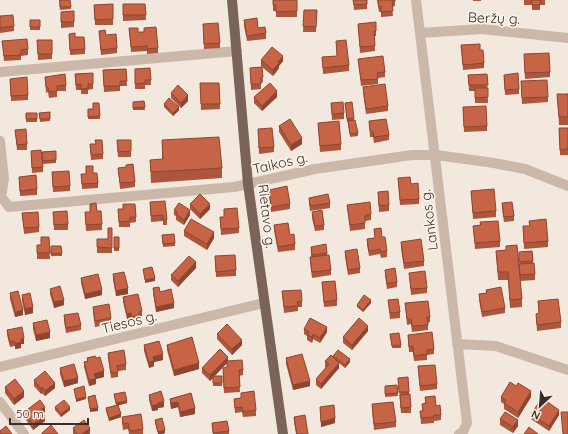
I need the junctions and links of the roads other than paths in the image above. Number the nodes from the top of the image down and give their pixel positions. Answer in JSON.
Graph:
{"nodes":[{"id":1,"x":232,"y":0,"type":"edge"},
{"id":2,"x":416,"y":0,"type":"edge"},
{"id":3,"x":420,"y":33,"type":"junction"},
{"id":4,"x":568,"y":38,"type":"edge"},
{"id":5,"x":237,"y":51,"type":"junction"},
{"id":6,"x":0,"y":72,"type":"edge"},
{"id":7,"x":0,"y":141,"type":"edge"},
{"id":8,"x":436,"y":155,"type":"junction"},
{"id":9,"x":248,"y":184,"type":"junction"},
{"id":10,"x":568,"y":186,"type":"edge"},
{"id":11,"x":1,"y":196,"type":"edge"},
{"id":12,"x":264,"y":303,"type":"junction"},
{"id":13,"x":457,"y":344,"type":"junction"},
{"id":14,"x":0,"y":367,"type":"edge"},
{"id":15,"x":568,"y":370,"type":"edge"},
{"id":16,"x":0,"y":402,"type":"edge"},
{"id":17,"x":24,"y":434,"type":"edge"},
{"id":18,"x":283,"y":434,"type":"edge"},
{"id":19,"x":459,"y":434,"type":"edge"}],
"edges":[{"from":1,"to":5,"type":"main road","name":"Rietavo g."},
{"from":2,"to":3,"type":"street","name":"Lankos g."},
{"from":3,"to":4,"type":"street","name":"Beržų g."},
{"from":3,"to":8,"type":"street","name":"Lankos g."},
{"from":5,"to":6,"type":"street"},
{"from":5,"to":9,"type":"main road","name":"Rietavo g."},
{"from":7,"to":11,"type":"street"},
{"from":8,"to":9,"type":"street","name":"Taikos g."},
{"from":8,"to":10,"type":"street","name":"Taikos g."},
{"from":8,"to":13,"type":"street","name":"Lankos g."},
{"from":9,"to":11,"type":"street","name":"Taikos g."},
{"from":9,"to":12,"type":"main road","name":"Rietavo g."},
{"from":12,"to":14,"type":"street","name":"Tiesos g."},
{"from":12,"to":18,"type":"main road","name":"Rietavo g."},
{"from":13,"to":15,"type":"street"},
{"from":13,"to":19,"type":"street","name":"Lankos g."},
{"from":16,"to":17,"type":"street"}]}
